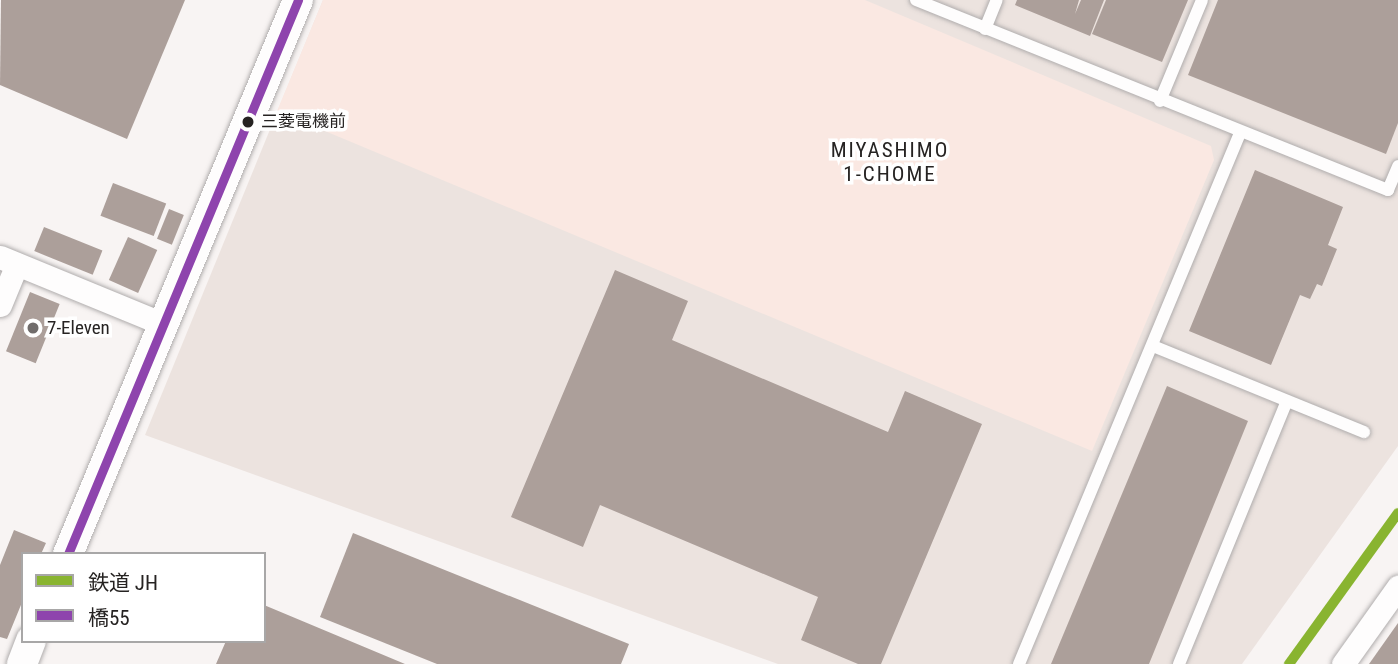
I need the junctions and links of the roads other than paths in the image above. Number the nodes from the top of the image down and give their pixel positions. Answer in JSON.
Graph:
{"nodes":[{"id":1,"x":298,"y":0,"type":"edge"},
{"id":2,"x":916,"y":0,"type":"edge"},
{"id":3,"x":997,"y":0,"type":"edge"},
{"id":4,"x":1202,"y":0,"type":"edge"},
{"id":5,"x":985,"y":29,"type":"junction"},
{"id":6,"x":1160,"y":101,"type":"junction"},
{"id":7,"x":1240,"y":133,"type":"junction"},
{"id":8,"x":1398,"y":166,"type":"edge"},
{"id":9,"x":9,"y":261,"type":"edge"},
{"id":10,"x":0,"y":305,"type":"edge"},
{"id":11,"x":163,"y":324,"type":"junction"},
{"id":12,"x":1153,"y":346,"type":"junction"},
{"id":13,"x":1287,"y":401,"type":"junction"},
{"id":14,"x":1364,"y":432,"type":"dead end"},
{"id":15,"x":69,"y":552,"type":"edge"},
{"id":16,"x":1398,"y":587,"type":"edge"},
{"id":17,"x":30,"y":643,"type":"edge"},
{"id":18,"x":22,"y":664,"type":"edge"},
{"id":19,"x":1019,"y":664,"type":"edge"},
{"id":20,"x":1179,"y":664,"type":"edge"},
{"id":21,"x":1343,"y":664,"type":"edge"}],
"edges":[{"from":1,"to":11,"type":"street"},
{"from":2,"to":5,"type":"lane"},
{"from":3,"to":5,"type":"lane"},
{"from":4,"to":6,"type":"lane"},
{"from":5,"to":6,"type":"lane"},
{"from":6,"to":7,"type":"lane"},
{"from":7,"to":8,"type":"lane"},
{"from":7,"to":12,"type":"lane"},
{"from":9,"to":10,"type":"street"},
{"from":9,"to":11,"type":"street"},
{"from":11,"to":15,"type":"street"},
{"from":12,"to":13,"type":"lane"},
{"from":12,"to":19,"type":"lane"},
{"from":13,"to":14,"type":"lane"},
{"from":13,"to":20,"type":"lane"},
{"from":16,"to":21,"type":"street"},
{"from":17,"to":18,"type":"street"}]}
